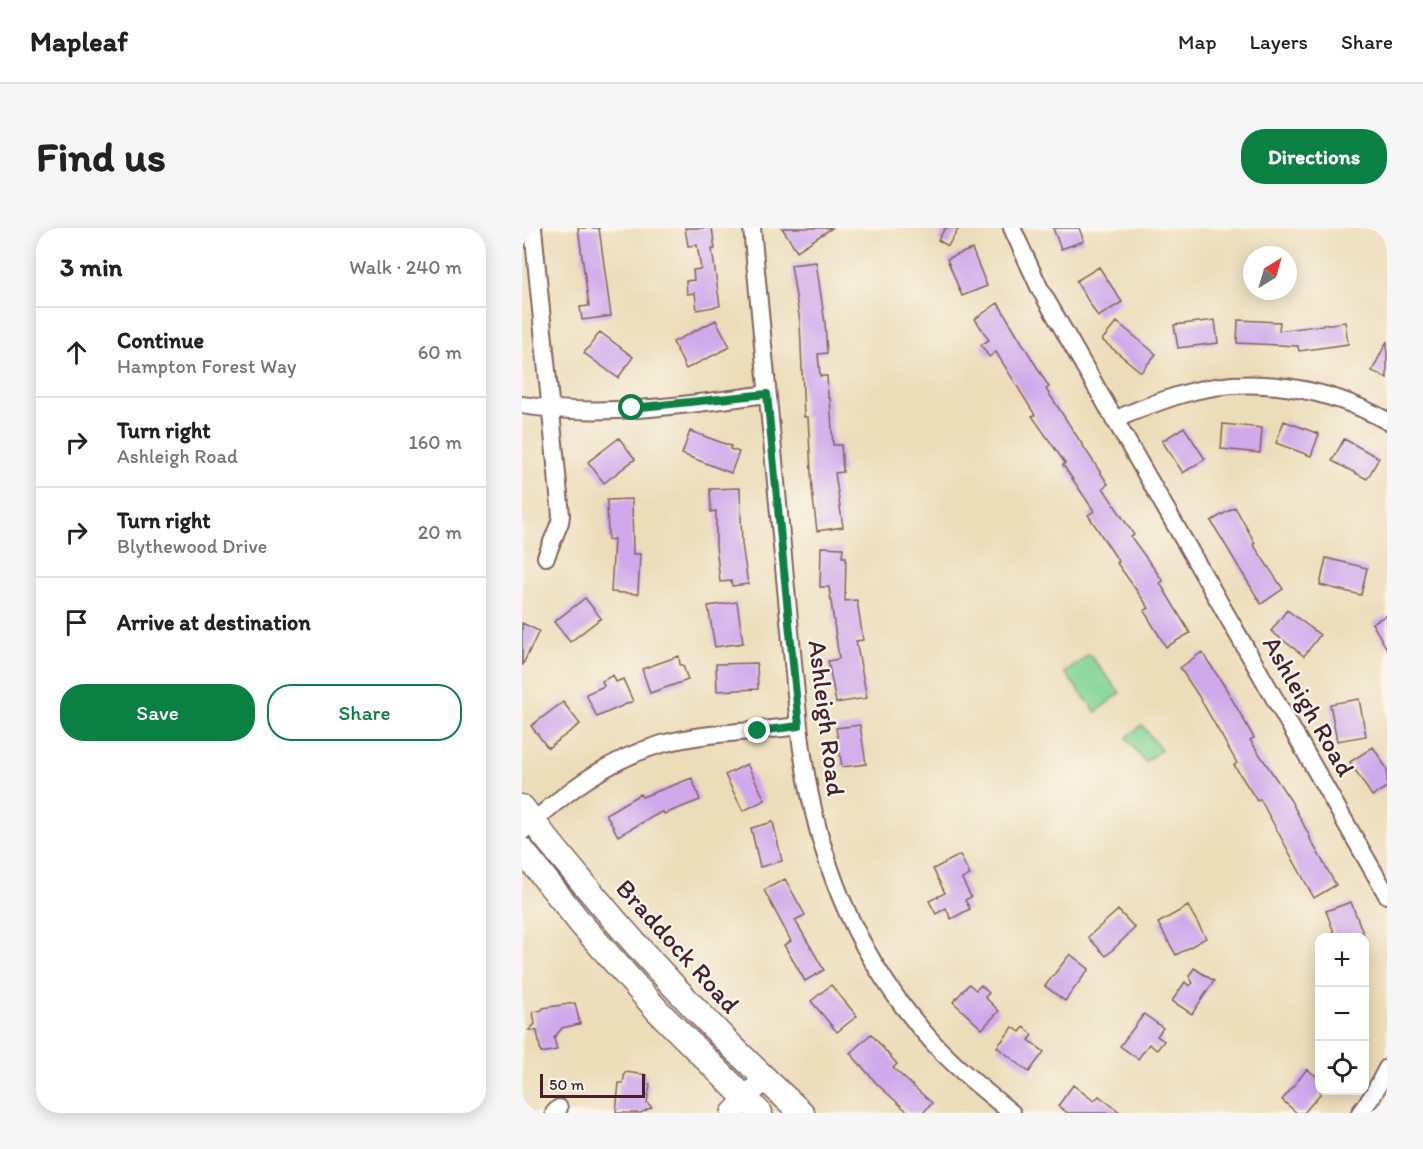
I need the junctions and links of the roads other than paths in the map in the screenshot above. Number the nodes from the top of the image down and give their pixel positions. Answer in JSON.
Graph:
{"nodes":[{"id":1,"x":533,"y":228,"type":"edge"},
{"id":2,"x":752,"y":228,"type":"edge"},
{"id":3,"x":1012,"y":228,"type":"edge"},
{"id":4,"x":767,"y":394,"type":"junction"},
{"id":5,"x":522,"y":405,"type":"edge"},
{"id":6,"x":550,"y":410,"type":"junction"},
{"id":7,"x":1114,"y":420,"type":"junction"},
{"id":8,"x":1387,"y":421,"type":"edge"},
{"id":9,"x":546,"y":557,"type":"dead end"},
{"id":10,"x":799,"y":726,"type":"junction"},
{"id":11,"x":526,"y":820,"type":"edge"},
{"id":12,"x":522,"y":850,"type":"edge"},
{"id":13,"x":1387,"y":895,"type":"edge"},
{"id":14,"x":1387,"y":1068,"type":"edge"},
{"id":15,"x":764,"y":1079,"type":"junction"},
{"id":16,"x":746,"y":1108,"type":"edge"},
{"id":17,"x":802,"y":1113,"type":"edge"},
{"id":18,"x":1012,"y":1113,"type":"edge"},
{"id":19,"x":1360,"y":1113,"type":"edge"}],
"edges":[{"from":1,"to":6,"type":"street"},
{"from":2,"to":4,"type":"street","name":"Ashleigh Road"},
{"from":3,"to":7,"type":"street","name":"Ashleigh Road"},
{"from":4,"to":6,"type":"street"},
{"from":4,"to":10,"type":"street","name":"Ashleigh Road"},
{"from":5,"to":6,"type":"street"},
{"from":6,"to":9,"type":"street"},
{"from":7,"to":8,"type":"street"},
{"from":7,"to":13,"type":"street","name":"Ashleigh Road"},
{"from":10,"to":11,"type":"street"},
{"from":10,"to":18,"type":"street","name":"Ashleigh Road"},
{"from":11,"to":15,"type":"main road","name":"Braddock Road"},
{"from":12,"to":16,"type":"main road"},
{"from":14,"to":19,"type":"street"},
{"from":15,"to":16,"type":"street"},
{"from":15,"to":17,"type":"main road","name":"Braddock Road"}]}
